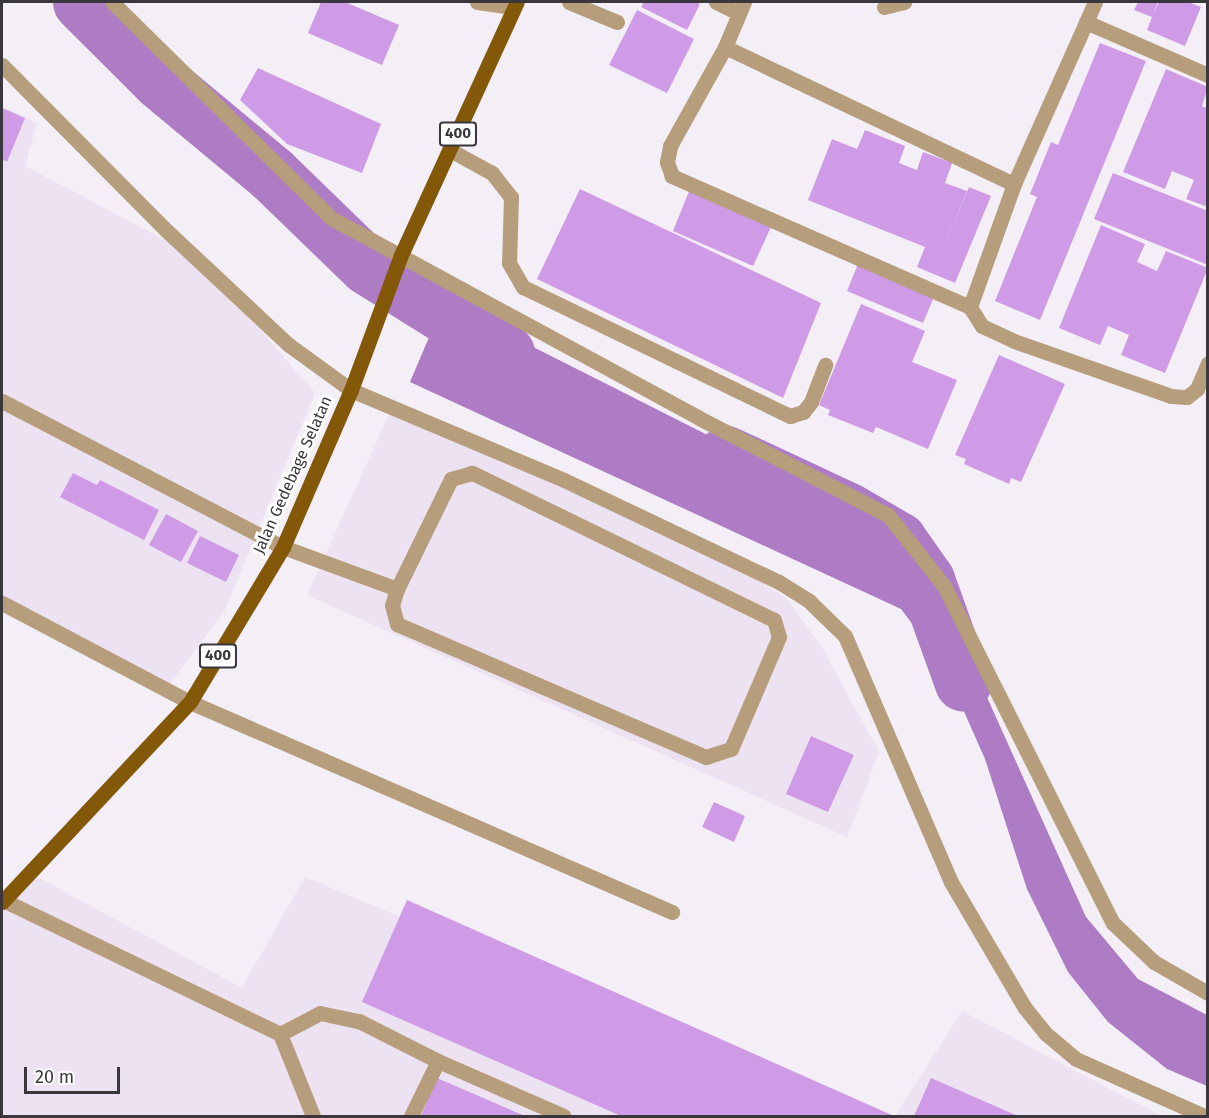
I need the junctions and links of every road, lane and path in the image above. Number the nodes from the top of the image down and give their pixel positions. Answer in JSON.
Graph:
{"nodes":[{"id":1,"x":112,"y":2,"type":"edge"},
{"id":2,"x":477,"y":2,"type":"edge"},
{"id":3,"x":569,"y":2,"type":"edge"},
{"id":4,"x":716,"y":2,"type":"edge"},
{"id":5,"x":904,"y":2,"type":"edge"},
{"id":6,"x":1095,"y":2,"type":"edge"},
{"id":7,"x":516,"y":4,"type":"edge"},
{"id":8,"x":742,"y":7,"type":"edge"},
{"id":9,"x":884,"y":7,"type":"dead end"},
{"id":10,"x":617,"y":22,"type":"dead end"},
{"id":11,"x":1086,"y":22,"type":"junction"},
{"id":12,"x":725,"y":47,"type":"junction"},
{"id":13,"x":2,"y":64,"type":"edge"},
{"id":14,"x":1208,"y":75,"type":"edge"},
{"id":15,"x":450,"y":150,"type":"junction"},
{"id":16,"x":1014,"y":184,"type":"junction"},
{"id":17,"x":400,"y":261,"type":"junction"},
{"id":18,"x":970,"y":307,"type":"junction"},
{"id":19,"x":1208,"y":363,"type":"edge"},
{"id":20,"x":825,"y":365,"type":"dead end"},
{"id":21,"x":351,"y":390,"type":"junction"},
{"id":22,"x":2,"y":400,"type":"edge"},
{"id":23,"x":283,"y":547,"type":"junction"},
{"id":24,"x":397,"y":589,"type":"junction"},
{"id":25,"x":2,"y":603,"type":"edge"},
{"id":26,"x":190,"y":702,"type":"junction"},
{"id":27,"x":2,"y":901,"type":"edge"},
{"id":28,"x":672,"y":912,"type":"dead end"},
{"id":29,"x":1208,"y":993,"type":"edge"},
{"id":30,"x":280,"y":1034,"type":"junction"},
{"id":31,"x":438,"y":1061,"type":"junction"},
{"id":32,"x":313,"y":1116,"type":"edge"},
{"id":33,"x":411,"y":1116,"type":"edge"},
{"id":34,"x":564,"y":1116,"type":"edge"},
{"id":35,"x":1204,"y":1116,"type":"edge"}],
"edges":[{"from":1,"to":17,"type":"street"},
{"from":2,"to":7,"type":"street"},
{"from":3,"to":10,"type":"street"},
{"from":4,"to":8,"type":"street"},
{"from":5,"to":9,"type":"street"},
{"from":6,"to":11,"type":"street"},
{"from":7,"to":15,"type":"main road","name":"Jalan Gedebage Selatan","number":"400"},
{"from":8,"to":12,"type":"street"},
{"from":11,"to":14,"type":"street"},
{"from":11,"to":16,"type":"street"},
{"from":12,"to":16,"type":"street"},
{"from":12,"to":18,"type":"street"},
{"from":13,"to":21,"type":"street"},
{"from":15,"to":17,"type":"main road","name":"Jalan Gedebage Selatan","number":"400"},
{"from":15,"to":20,"type":"street"},
{"from":16,"to":18,"type":"street"},
{"from":17,"to":21,"type":"main road","name":"Jalan Gedebage Selatan","number":"400"},
{"from":17,"to":29,"type":"street"},
{"from":18,"to":19,"type":"street"},
{"from":21,"to":23,"type":"main road","name":"Jalan Gedebage Selatan","number":"400"},
{"from":21,"to":35,"type":"street"},
{"from":22,"to":23,"type":"street"},
{"from":23,"to":24,"type":"street"},
{"from":23,"to":26,"type":"main road","name":"Jalan Gedebage Selatan","number":"400"},
{"from":24,"to":24,"type":"street"},
{"from":25,"to":26,"type":"street"},
{"from":26,"to":27,"type":"main road","name":"Jalan Gedebage Selatan","number":"400"},
{"from":26,"to":28,"type":"street"},
{"from":27,"to":30,"type":"street"},
{"from":30,"to":31,"type":"street"},
{"from":30,"to":32,"type":"street"},
{"from":31,"to":33,"type":"street"},
{"from":31,"to":34,"type":"street"}]}
